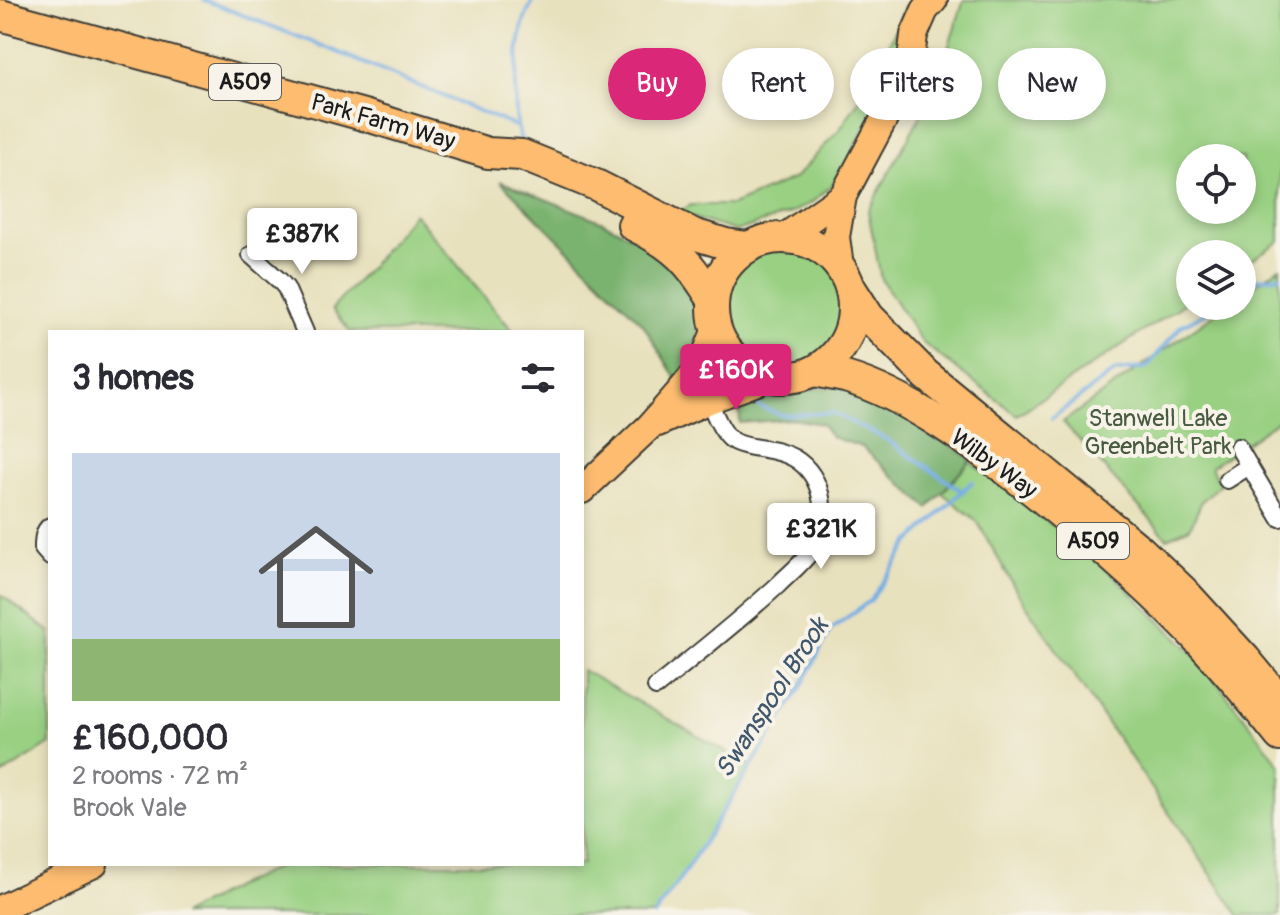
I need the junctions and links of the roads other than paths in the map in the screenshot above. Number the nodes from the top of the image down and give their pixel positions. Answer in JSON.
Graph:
{"nodes":[{"id":1,"x":937,"y":0,"type":"edge"},
{"id":2,"x":0,"y":15,"type":"edge"},
{"id":3,"x":488,"y":153,"type":"junction"},
{"id":4,"x":843,"y":196,"type":"junction"},
{"id":5,"x":783,"y":238,"type":"junction"},
{"id":6,"x":748,"y":247,"type":"junction"},
{"id":7,"x":251,"y":255,"type":"dead end"},
{"id":8,"x":846,"y":278,"type":"junction"},
{"id":9,"x":715,"y":315,"type":"junction"},
{"id":10,"x":304,"y":330,"type":"edge"},
{"id":11,"x":701,"y":366,"type":"junction"},
{"id":12,"x":815,"y":371,"type":"junction"},
{"id":13,"x":770,"y":377,"type":"junction"},
{"id":14,"x":709,"y":400,"type":"junction"},
{"id":15,"x":649,"y":427,"type":"junction"},
{"id":16,"x":1238,"y":447,"type":"dead end"},
{"id":17,"x":1249,"y":466,"type":"junction"},
{"id":18,"x":1227,"y":480,"type":"dead end"},
{"id":19,"x":584,"y":488,"type":"edge"},
{"id":20,"x":1280,"y":518,"type":"edge"},
{"id":21,"x":48,"y":527,"type":"edge"},
{"id":22,"x":48,"y":555,"type":"edge"},
{"id":23,"x":656,"y":687,"type":"dead end"},
{"id":24,"x":1280,"y":701,"type":"edge"},
{"id":25,"x":1280,"y":736,"type":"edge"},
{"id":26,"x":90,"y":866,"type":"edge"},
{"id":27,"x":0,"y":909,"type":"edge"}],
"edges":[{"from":1,"to":4,"type":"main road"},
{"from":2,"to":3,"type":"highway","name":"Park Farm Way","number":"A509"},
{"from":3,"to":6,"type":"highway","name":"Park Farm Way","number":"A509"},
{"from":3,"to":9,"type":"highway","name":"Park Farm Way","number":"A509"},
{"from":4,"to":5,"type":"main road"},
{"from":4,"to":8,"type":"main road"},
{"from":5,"to":6,"type":"highway"},
{"from":5,"to":8,"type":"highway"},
{"from":6,"to":9,"type":"highway"},
{"from":7,"to":10,"type":"street"},
{"from":8,"to":12,"type":"highway"},
{"from":8,"to":24,"type":"highway","name":"Wilby Way","number":"A509"},
{"from":9,"to":11,"type":"main road"},
{"from":9,"to":13,"type":"highway"},
{"from":11,"to":14,"type":"street"},
{"from":11,"to":15,"type":"main road"},
{"from":12,"to":13,"type":"highway"},
{"from":12,"to":25,"type":"highway","name":"Wilby Way","number":"A509"},
{"from":13,"to":14,"type":"main road"},
{"from":14,"to":15,"type":"main road"},
{"from":14,"to":23,"type":"street"},
{"from":15,"to":19,"type":"main road"},
{"from":16,"to":17,"type":"street"},
{"from":17,"to":18,"type":"street"},
{"from":17,"to":20,"type":"street"},
{"from":21,"to":22,"type":"street"},
{"from":26,"to":27,"type":"main road"}]}
